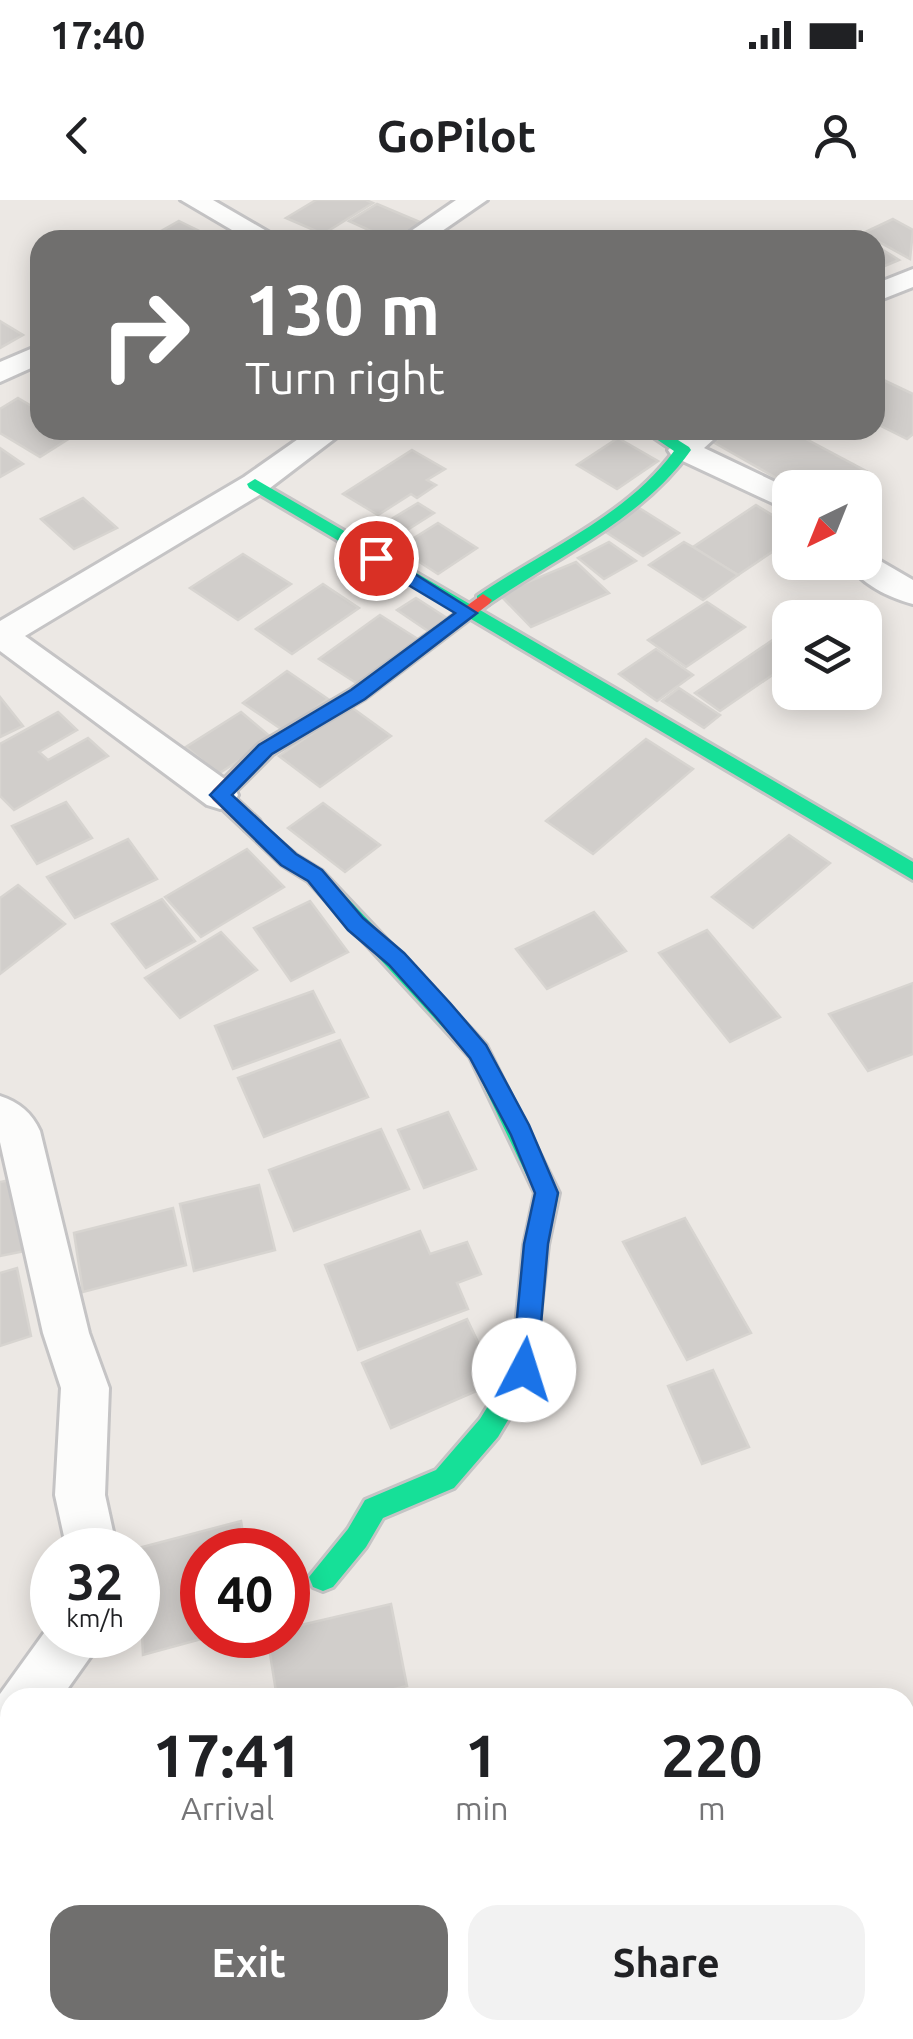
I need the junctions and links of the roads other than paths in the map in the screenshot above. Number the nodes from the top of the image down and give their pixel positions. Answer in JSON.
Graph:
{"nodes":[{"id":1,"x":194,"y":200,"type":"edge"},
{"id":2,"x":474,"y":200,"type":"edge"},
{"id":3,"x":243,"y":230,"type":"edge"},
{"id":4,"x":426,"y":230,"type":"edge"},
{"id":5,"x":913,"y":277,"type":"edge"},
{"id":6,"x":885,"y":290,"type":"edge"},
{"id":7,"x":30,"y":358,"type":"edge"},
{"id":8,"x":0,"y":373,"type":"edge"},
{"id":9,"x":318,"y":440,"type":"edge"},
{"id":10,"x":668,"y":440,"type":"edge"},
{"id":11,"x":696,"y":440,"type":"edge"},
{"id":12,"x":683,"y":450,"type":"junction"},
{"id":13,"x":255,"y":484,"type":"junction"},
{"id":14,"x":772,"y":492,"type":"edge"},
{"id":15,"x":882,"y":578,"type":"edge"},
{"id":16,"x":913,"y":593,"type":"edge"},
{"id":17,"x":468,"y":613,"type":"junction"},
{"id":18,"x":1,"y":636,"type":"edge"},
{"id":19,"x":220,"y":795,"type":"junction"},
{"id":20,"x":913,"y":872,"type":"edge"},
{"id":21,"x":0,"y":1114,"type":"edge"},
{"id":22,"x":87,"y":1528,"type":"edge"},
{"id":23,"x":323,"y":1577,"type":"dead end"},
{"id":24,"x":57,"y":1658,"type":"edge"},
{"id":25,"x":35,"y":1688,"type":"edge"}],
"edges":[{"from":1,"to":3,"type":"street"},
{"from":2,"to":4,"type":"street"},
{"from":5,"to":6,"type":"street"},
{"from":7,"to":8,"type":"street"},
{"from":9,"to":13,"type":"street"},
{"from":10,"to":12,"type":"street"},
{"from":11,"to":12,"type":"street"},
{"from":12,"to":14,"type":"street"},
{"from":12,"to":17,"type":"street"},
{"from":13,"to":17,"type":"street"},
{"from":13,"to":18,"type":"street"},
{"from":15,"to":16,"type":"street"},
{"from":17,"to":19,"type":"street"},
{"from":17,"to":20,"type":"street"},
{"from":18,"to":19,"type":"street"},
{"from":19,"to":23,"type":"street"},
{"from":21,"to":22,"type":"street"},
{"from":24,"to":25,"type":"street"}]}
